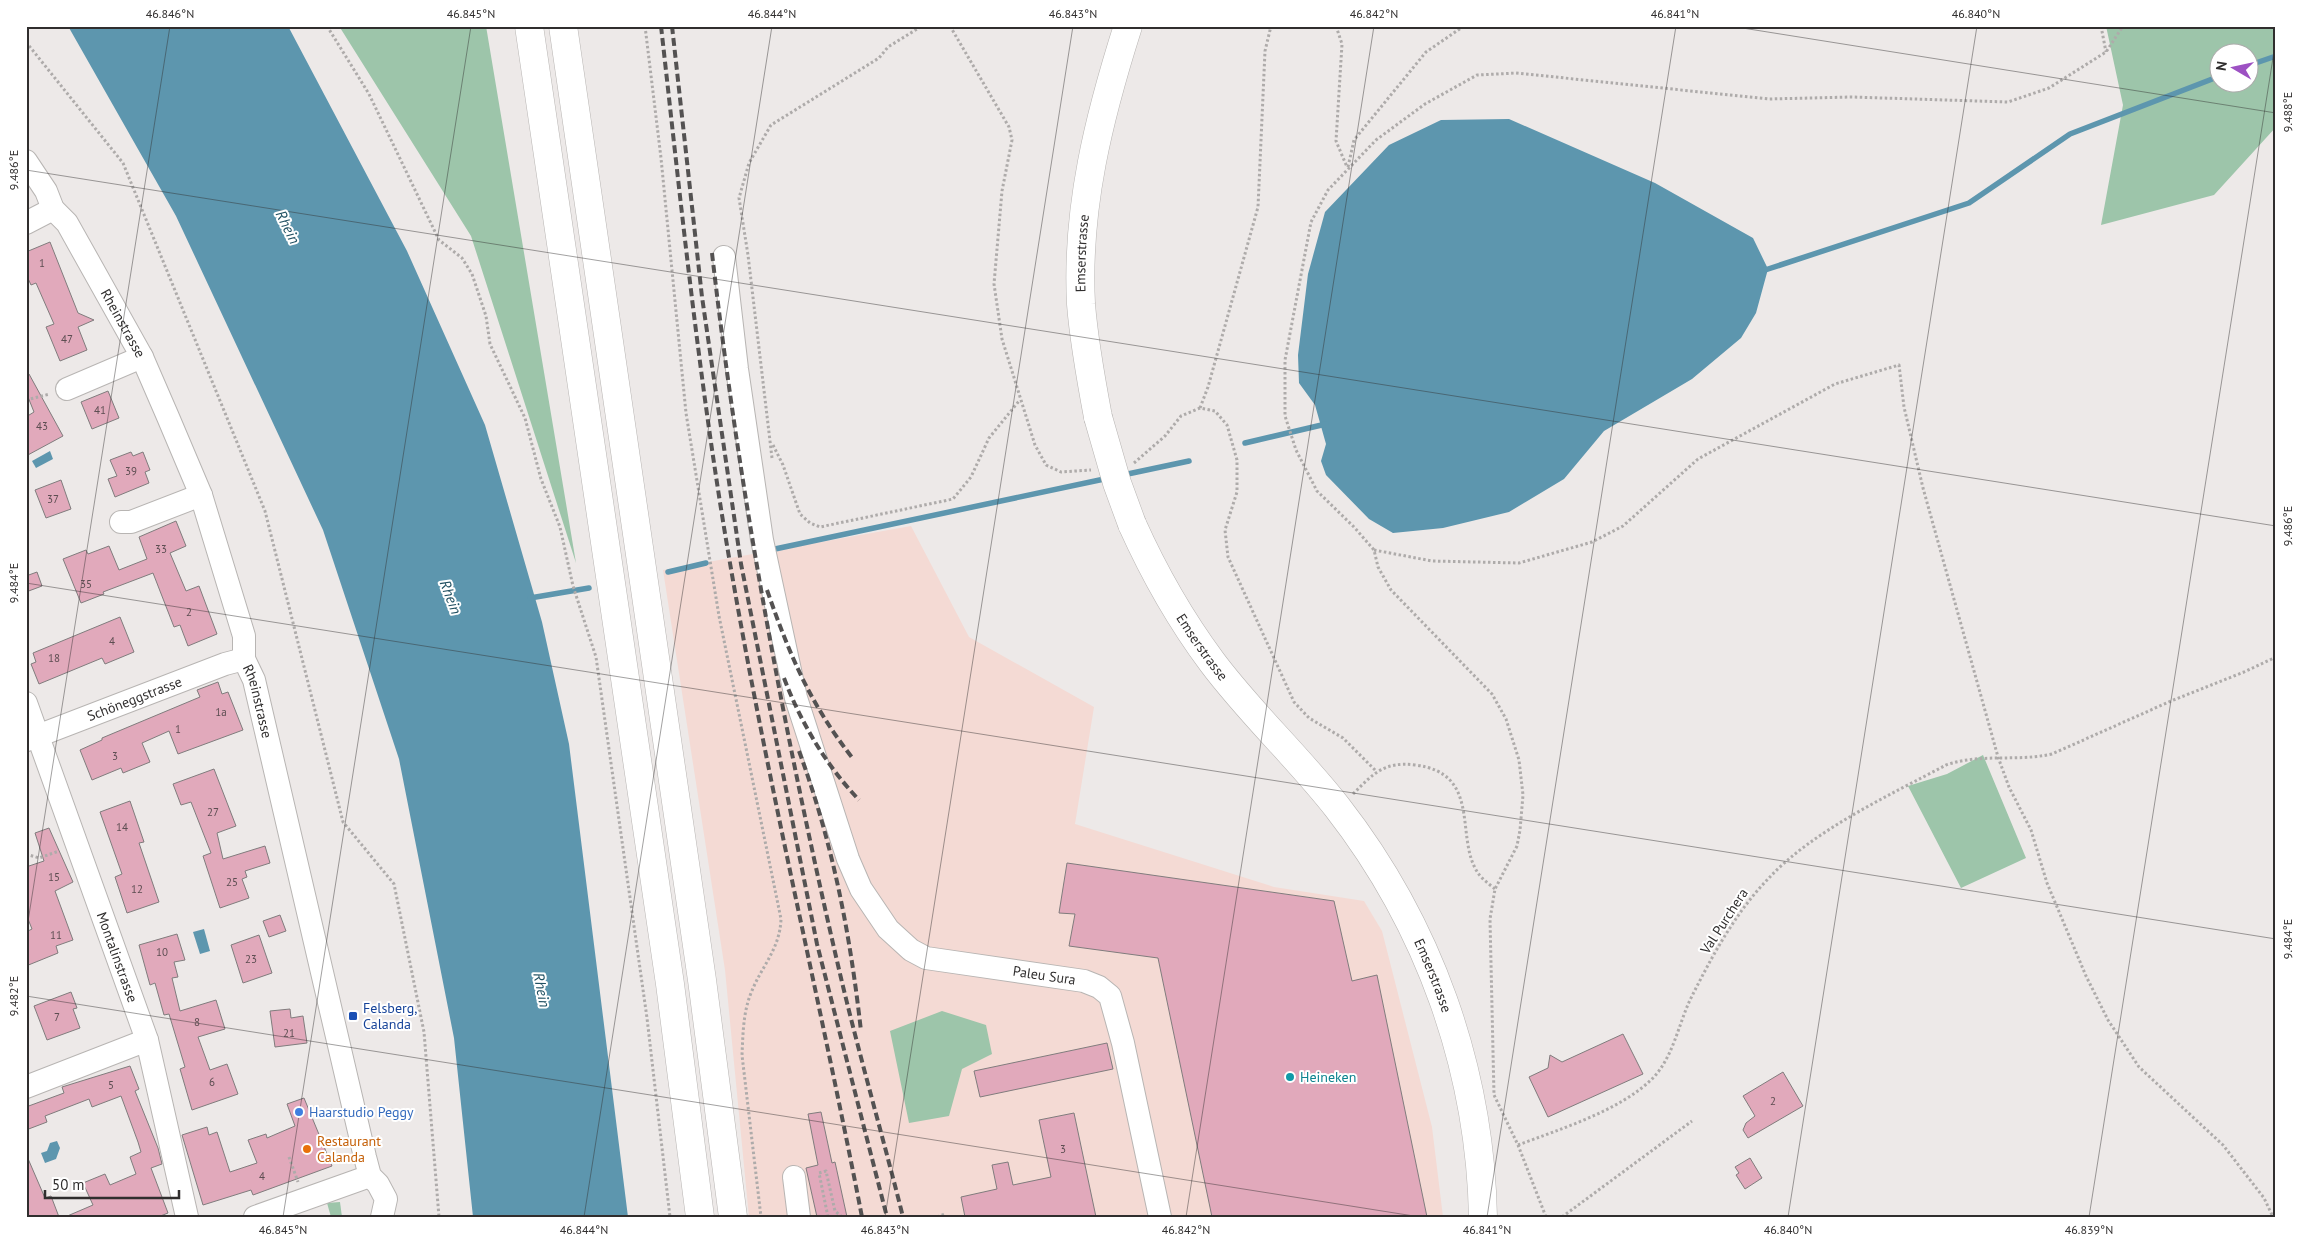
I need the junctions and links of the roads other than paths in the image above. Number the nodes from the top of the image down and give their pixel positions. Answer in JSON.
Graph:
{"nodes":[{"id":1,"x":529,"y":26,"type":"edge"},
{"id":2,"x":562,"y":26,"type":"edge"},
{"id":3,"x":1128,"y":26,"type":"edge"},
{"id":4,"x":26,"y":161,"type":"edge"},
{"id":5,"x":53,"y":209,"type":"junction"},
{"id":6,"x":26,"y":223,"type":"edge"},
{"id":7,"x":724,"y":257,"type":"dead end"},
{"id":8,"x":142,"y":357,"type":"junction"},
{"id":9,"x":61,"y":393,"type":"road end"},
{"id":10,"x":201,"y":495,"type":"junction"},
{"id":11,"x":121,"y":522,"type":"dead end"},
{"id":12,"x":244,"y":659,"type":"junction"},
{"id":13,"x":26,"y":703,"type":"edge"},
{"id":14,"x":33,"y":737,"type":"edge"},
{"id":15,"x":147,"y":1040,"type":"junction"},
{"id":16,"x":26,"y":1087,"type":"edge"},
{"id":17,"x":370,"y":1176,"type":"junction"},
{"id":18,"x":794,"y":1177,"type":"dead end"},
{"id":19,"x":187,"y":1217,"type":"edge"},
{"id":20,"x":255,"y":1217,"type":"edge"},
{"id":21,"x":382,"y":1217,"type":"edge"},
{"id":22,"x":700,"y":1217,"type":"edge"},
{"id":23,"x":733,"y":1217,"type":"edge"},
{"id":24,"x":799,"y":1217,"type":"edge"},
{"id":25,"x":1160,"y":1217,"type":"edge"},
{"id":26,"x":1484,"y":1217,"type":"edge"}],
"edges":[{"from":1,"to":22,"type":"main road"},
{"from":2,"to":23,"type":"main road"},
{"from":3,"to":26,"type":"main road","name":"Emserstrasse","bridge":true},
{"from":4,"to":5,"type":"street","name":"Rheinstrasse"},
{"from":5,"to":6,"type":"street"},
{"from":5,"to":8,"type":"street","name":"Rheinstrasse"},
{"from":7,"to":25,"type":"street","name":"Paleu Sura"},
{"from":8,"to":9,"type":"street"},
{"from":8,"to":10,"type":"street","name":"Rheinstrasse"},
{"from":10,"to":11,"type":"street"},
{"from":10,"to":12,"type":"street","name":"Rheinstrasse"},
{"from":12,"to":14,"type":"street","name":"Schöneggstrasse"},
{"from":12,"to":17,"type":"street","name":"Rheinstrasse"},
{"from":13,"to":14,"type":"street","name":"Montalinstrasse"},
{"from":14,"to":15,"type":"street","name":"Montalinstrasse"},
{"from":15,"to":16,"type":"street"},
{"from":15,"to":19,"type":"street","name":"Montalinstrasse"},
{"from":17,"to":20,"type":"street"},
{"from":17,"to":21,"type":"street","name":"Rheinstrasse"},
{"from":18,"to":24,"type":"street"}]}
